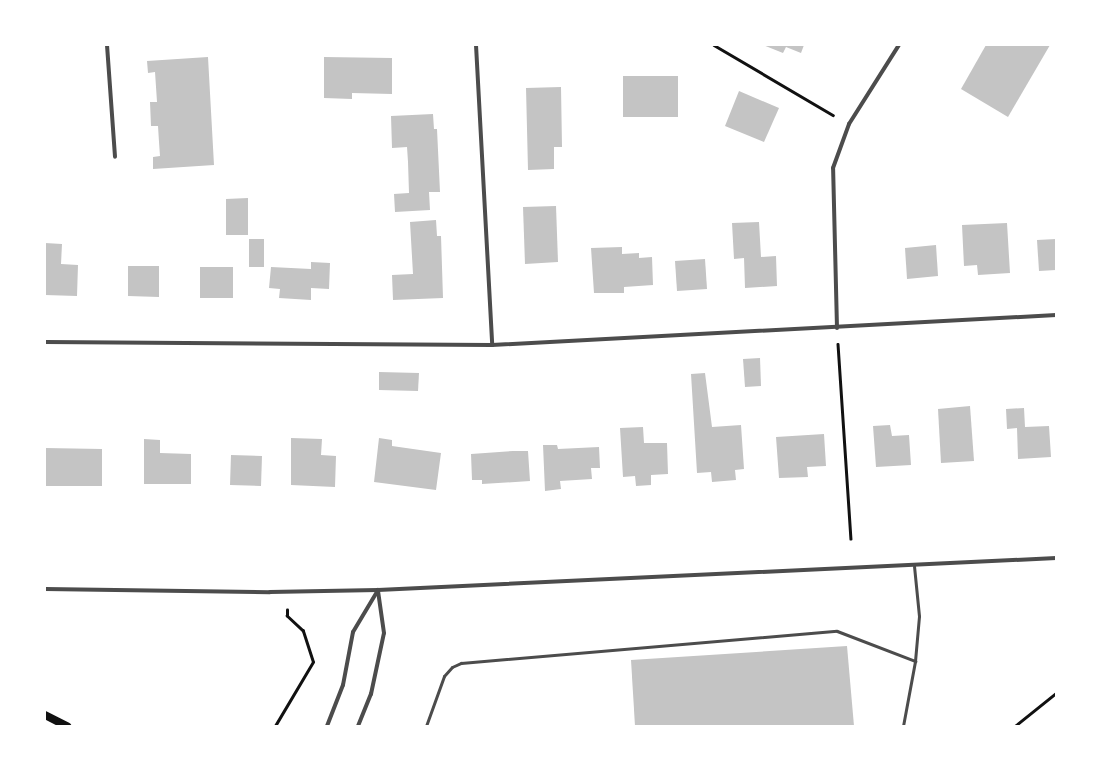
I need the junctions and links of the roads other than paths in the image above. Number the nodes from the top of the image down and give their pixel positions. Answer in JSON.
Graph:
{"nodes":[{"id":1,"x":107,"y":45,"type":"edge"},
{"id":2,"x":476,"y":45,"type":"edge"},
{"id":3,"x":899,"y":45,"type":"edge"},
{"id":4,"x":114,"y":156,"type":"dead end"},
{"id":5,"x":1056,"y":315,"type":"edge"},
{"id":6,"x":837,"y":328,"type":"junction"},
{"id":7,"x":45,"y":342,"type":"edge"},
{"id":8,"x":492,"y":345,"type":"junction"},
{"id":9,"x":1056,"y":558,"type":"edge"},
{"id":10,"x":914,"y":566,"type":"junction"},
{"id":11,"x":45,"y":588,"type":"edge"},
{"id":12,"x":378,"y":590,"type":"junction"},
{"id":13,"x":915,"y":661,"type":"junction"},
{"id":14,"x":45,"y":714,"type":"edge"},
{"id":15,"x":67,"y":726,"type":"edge"},
{"id":16,"x":327,"y":726,"type":"edge"},
{"id":17,"x":358,"y":726,"type":"edge"},
{"id":18,"x":426,"y":726,"type":"edge"},
{"id":19,"x":903,"y":726,"type":"edge"}],
"edges":[{"from":1,"to":4,"type":"street"},
{"from":2,"to":8,"type":"street"},
{"from":3,"to":6,"type":"street"},
{"from":5,"to":6,"type":"street"},
{"from":6,"to":8,"type":"street"},
{"from":7,"to":8,"type":"street"},
{"from":9,"to":10,"type":"street"},
{"from":10,"to":12,"type":"street"},
{"from":10,"to":13,"type":"lane"},
{"from":11,"to":12,"type":"street"},
{"from":12,"to":16,"type":"street"},
{"from":12,"to":17,"type":"street"},
{"from":13,"to":18,"type":"lane"},
{"from":13,"to":19,"type":"lane"},
{"from":14,"to":15,"type":"main road"}]}
